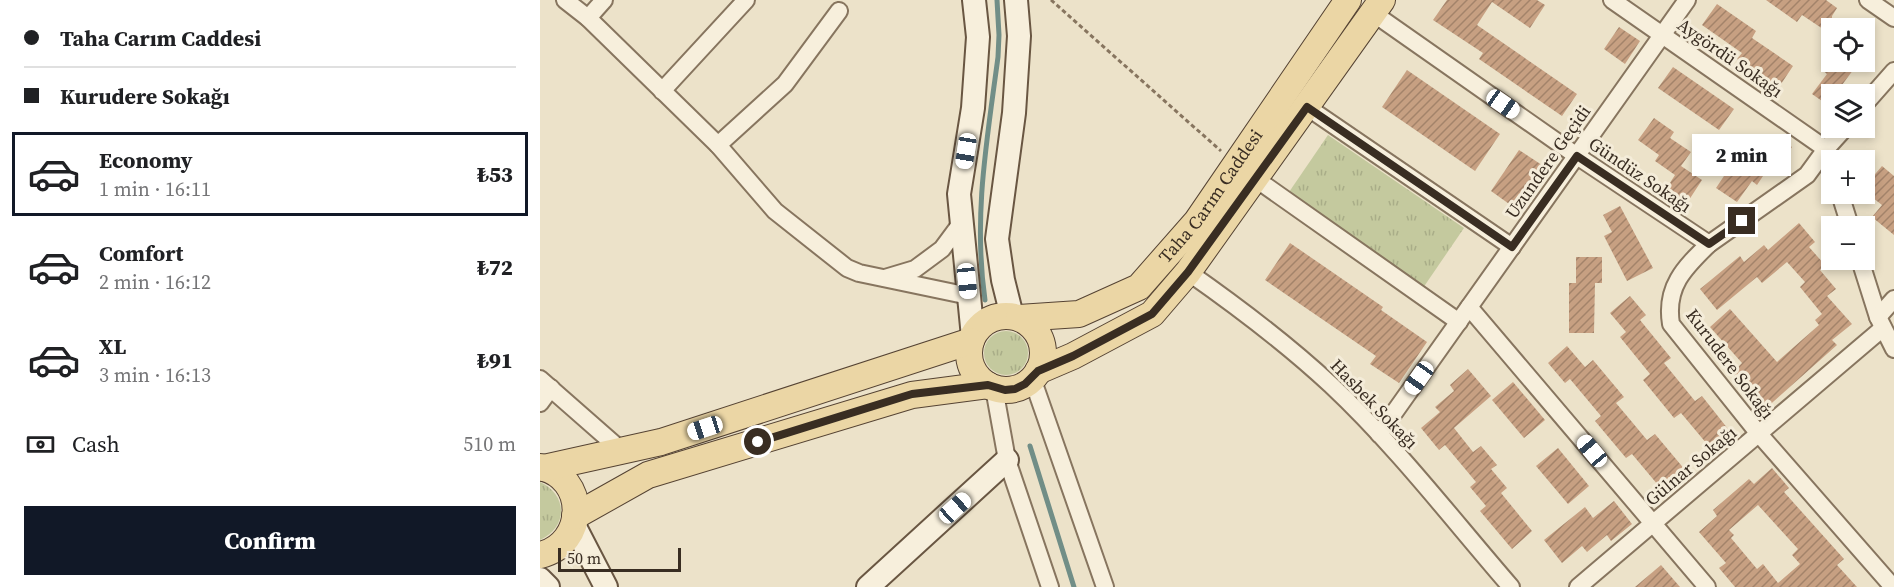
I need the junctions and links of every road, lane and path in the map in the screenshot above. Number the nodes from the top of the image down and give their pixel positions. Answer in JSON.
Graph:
{"nodes":[{"id":1,"x":565,"y":0,"type":"edge"},
{"id":2,"x":603,"y":0,"type":"edge"},
{"id":3,"x":746,"y":0,"type":"edge"},
{"id":4,"x":974,"y":0,"type":"edge"},
{"id":5,"x":1016,"y":0,"type":"edge"},
{"id":6,"x":1051,"y":0,"type":"edge"},
{"id":7,"x":1348,"y":0,"type":"edge"},
{"id":8,"x":1612,"y":0,"type":"edge"},
{"id":9,"x":1687,"y":0,"type":"edge"},
{"id":10,"x":1868,"y":0,"type":"edge"},
{"id":11,"x":1378,"y":7,"type":"edge"},
{"id":12,"x":838,"y":11,"type":"dead end"},
{"id":13,"x":588,"y":18,"type":"junction"},
{"id":14,"x":1894,"y":18,"type":"edge"},
{"id":15,"x":1662,"y":35,"type":"junction"},
{"id":16,"x":1894,"y":71,"type":"edge"},
{"id":17,"x":662,"y":91,"type":"junction"},
{"id":18,"x":1875,"y":93,"type":"edge"},
{"id":19,"x":1307,"y":107,"type":"junction"},
{"id":20,"x":1836,"y":138,"type":"edge"},
{"id":21,"x":718,"y":145,"type":"junction"},
{"id":22,"x":1826,"y":149,"type":"junction"},
{"id":23,"x":1577,"y":156,"type":"junction"},
{"id":24,"x":1246,"y":172,"type":"junction"},
{"id":25,"x":962,"y":222,"type":"junction"},
{"id":26,"x":1709,"y":244,"type":"junction"},
{"id":27,"x":1512,"y":247,"type":"junction"},
{"id":28,"x":1863,"y":270,"type":"edge"},
{"id":29,"x":1188,"y":272,"type":"junction"},
{"id":30,"x":884,"y":279,"type":"junction"},
{"id":31,"x":969,"y":296,"type":"junction"},
{"id":32,"x":1894,"y":299,"type":"edge"},
{"id":33,"x":1469,"y":307,"type":"junction"},
{"id":34,"x":1016,"y":317,"type":"junction"},
{"id":35,"x":1459,"y":322,"type":"junction"},
{"id":36,"x":1880,"y":322,"type":"junction"},
{"id":37,"x":972,"y":339,"type":"junction"},
{"id":38,"x":1894,"y":349,"type":"edge"},
{"id":39,"x":1035,"y":375,"type":"junction"},
{"id":40,"x":546,"y":383,"type":"edge"},
{"id":41,"x":991,"y":387,"type":"junction"},
{"id":42,"x":540,"y":403,"type":"edge"},
{"id":43,"x":1379,"y":434,"type":"junction"},
{"id":44,"x":1759,"y":434,"type":"junction"},
{"id":45,"x":622,"y":451,"type":"junction"},
{"id":46,"x":1007,"y":460,"type":"junction"},
{"id":47,"x":542,"y":468,"type":"edge"},
{"id":48,"x":575,"y":520,"type":"junction"},
{"id":49,"x":1653,"y":523,"type":"junction"},
{"id":50,"x":540,"y":555,"type":"edge"},
{"id":51,"x":540,"y":579,"type":"edge"},
{"id":52,"x":548,"y":587,"type":"edge"},
{"id":53,"x":606,"y":587,"type":"edge"},
{"id":54,"x":868,"y":587,"type":"edge"},
{"id":55,"x":1050,"y":587,"type":"edge"},
{"id":56,"x":1105,"y":587,"type":"edge"},
{"id":57,"x":1510,"y":587,"type":"edge"},
{"id":58,"x":1578,"y":587,"type":"edge"},
{"id":59,"x":1707,"y":587,"type":"edge"},
{"id":60,"x":1893,"y":587,"type":"edge"}],
"edges":[{"from":1,"to":13,"type":"street"},
{"from":2,"to":13,"type":"street"},
{"from":3,"to":17,"type":"street"},
{"from":4,"to":25,"type":"main road"},
{"from":5,"to":34,"type":"main road"},
{"from":6,"to":24,"type":"path"},
{"from":7,"to":24,"type":"main road","name":"Taha Carım Caddesi"},
{"from":8,"to":15,"type":"street","name":"Aygördü Sokağı"},
{"from":9,"to":15,"type":"street","name":"Uzundere Geçidi"},
{"from":10,"to":14,"type":"street"},
{"from":11,"to":19,"type":"main road","name":"Taha Carım Caddesi"},
{"from":11,"to":23,"type":"street","name":"Gündüz Sokağı"},
{"from":12,"to":21,"type":"street"},
{"from":13,"to":17,"type":"street"},
{"from":15,"to":22,"type":"street","name":"Aygördü Sokağı"},
{"from":15,"to":23,"type":"street","name":"Uzundere Geçidi"},
{"from":16,"to":18,"type":"street"},
{"from":17,"to":21,"type":"street"},
{"from":19,"to":24,"type":"main road","name":"Taha Carım Caddesi"},
{"from":19,"to":27,"type":"street"},
{"from":20,"to":22,"type":"street","name":"Kurudere Sokağı"},
{"from":21,"to":30,"type":"street"},
{"from":22,"to":26,"type":"street","name":"Kurudere Sokağı"},
{"from":23,"to":26,"type":"street","name":"Gündüz Sokağı"},
{"from":23,"to":27,"type":"street","name":"Uzundere Geçidi"},
{"from":24,"to":29,"type":"main road","name":"Taha Carım Caddesi"},
{"from":24,"to":34,"type":"main road","name":"Taha Carım Caddesi"},
{"from":24,"to":35,"type":"street"},
{"from":25,"to":30,"type":"street"},
{"from":25,"to":31,"type":"main road"},
{"from":26,"to":44,"type":"street","name":"Kurudere Sokağı"},
{"from":27,"to":33,"type":"street","name":"Uzundere Geçidi"},
{"from":28,"to":36,"type":"street"},
{"from":29,"to":39,"type":"main road","name":"Taha Carım Caddesi"},
{"from":29,"to":43,"type":"street","name":"Hasbek Sokağı"},
{"from":30,"to":31,"type":"street"},
{"from":31,"to":37,"type":"main road"},
{"from":32,"to":36,"type":"street","name":"Gülnar Sokağı"},
{"from":33,"to":35,"type":"street","name":"Uzundere Geçidi"},
{"from":33,"to":49,"type":"street"},
{"from":34,"to":37,"type":"main road"},
{"from":34,"to":39,"type":"main road"},
{"from":35,"to":43,"type":"street","name":"Uzundere Geçidi"},
{"from":36,"to":38,"type":"street"},
{"from":36,"to":44,"type":"street","name":"Gülnar Sokağı"},
{"from":37,"to":41,"type":"main road"},
{"from":37,"to":45,"type":"main road"},
{"from":39,"to":41,"type":"main road"},
{"from":39,"to":56,"type":"street"},
{"from":40,"to":42,"type":"street"},
{"from":40,"to":45,"type":"street"},
{"from":41,"to":46,"type":"street"},
{"from":41,"to":48,"type":"main road"},
{"from":43,"to":57,"type":"street","name":"Hasbek Sokağı"},
{"from":44,"to":49,"type":"street","name":"Gülnar Sokağı"},
{"from":44,"to":60,"type":"street","name":"Kurudere Sokağı"},
{"from":45,"to":47,"type":"main road"},
{"from":46,"to":54,"type":"main road"},
{"from":46,"to":55,"type":"street"},
{"from":47,"to":48,"type":"main road"},
{"from":48,"to":50,"type":"main road"},
{"from":48,"to":53,"type":"main road"},
{"from":49,"to":58,"type":"street","name":"Gülnar Sokağı"},
{"from":49,"to":59,"type":"street"},
{"from":51,"to":52,"type":"main road"}]}
